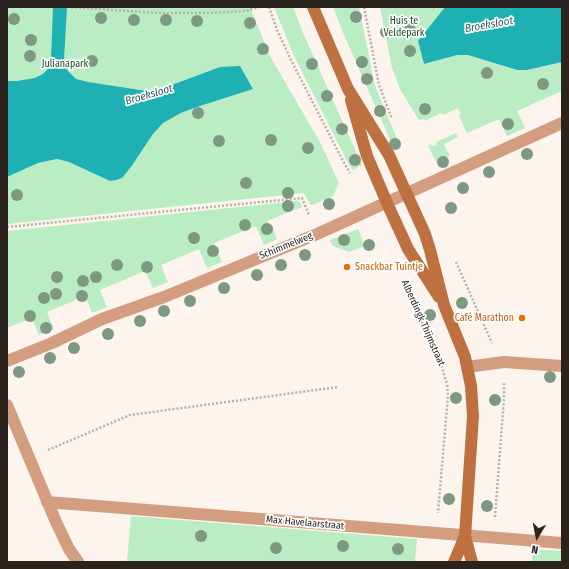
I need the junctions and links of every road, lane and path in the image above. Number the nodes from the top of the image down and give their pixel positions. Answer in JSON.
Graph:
{"nodes":[{"id":1,"x":71,"y":7,"type":"edge"},
{"id":2,"x":259,"y":7,"type":"edge"},
{"id":3,"x":269,"y":7,"type":"edge"},
{"id":4,"x":313,"y":7,"type":"edge"},
{"id":5,"x":364,"y":7,"type":"edge"},
{"id":6,"x":374,"y":58,"type":"dead end"},
{"id":7,"x":348,"y":89,"type":"junction"},
{"id":8,"x":562,"y":123,"type":"edge"},
{"id":9,"x":352,"y":176,"type":"dead end"},
{"id":10,"x":407,"y":194,"type":"junction"},
{"id":11,"x":387,"y":202,"type":"junction"},
{"id":12,"x":7,"y":227,"type":"edge"},
{"id":13,"x":317,"y":234,"type":"junction"},
{"id":14,"x":405,"y":284,"type":"dead end"},
{"id":15,"x":444,"y":305,"type":"junction"},
{"id":16,"x":7,"y":362,"type":"edge"},
{"id":17,"x":562,"y":366,"type":"edge"},
{"id":18,"x":467,"y":367,"type":"junction"},
{"id":19,"x":338,"y":387,"type":"dead end"},
{"id":20,"x":7,"y":405,"type":"edge"},
{"id":21,"x":42,"y":453,"type":"dead end"},
{"id":22,"x":47,"y":502,"type":"junction"},
{"id":23,"x":437,"y":534,"type":"junction"},
{"id":24,"x":465,"y":536,"type":"junction"},
{"id":25,"x":562,"y":543,"type":"edge"},
{"id":26,"x":78,"y":562,"type":"edge"},
{"id":27,"x":454,"y":562,"type":"edge"},
{"id":28,"x":472,"y":562,"type":"edge"}],
"edges":[{"from":1,"to":2,"type":"path"},
{"from":3,"to":9,"type":"path"},
{"from":4,"to":7,"type":"street","name":"Alberdingk Thijmstraat"},
{"from":5,"to":6,"type":"path"},
{"from":7,"to":10,"type":"street","name":"Alberdingk Thijmstraat"},
{"from":7,"to":11,"type":"street","name":"Alberdingk Thijmstraat"},
{"from":8,"to":10,"type":"street","name":"Schimmelweg"},
{"from":10,"to":11,"type":"street","name":"Schimmelweg"},
{"from":10,"to":15,"type":"street","name":"Alberdingk Thijmstraat"},
{"from":11,"to":13,"type":"street","name":"Schimmelweg"},
{"from":11,"to":15,"type":"street","name":"Alberdingk Thijmstraat"},
{"from":12,"to":13,"type":"path"},
{"from":13,"to":16,"type":"street","name":"Schimmelweg"},
{"from":14,"to":23,"type":"path","name":"Alberdingk Thijmstraat"},
{"from":15,"to":18,"type":"street","name":"Alberdingk Thijmstraat"},
{"from":17,"to":18,"type":"street"},
{"from":18,"to":24,"type":"street","name":"Alberdingk Thijmstraat"},
{"from":19,"to":21,"type":"path"},
{"from":20,"to":22,"type":"street"},
{"from":22,"to":23,"type":"street","name":"Max Havelaarstraat"},
{"from":22,"to":26,"type":"street"},
{"from":23,"to":24,"type":"street","name":"Max Havelaarstraat"},
{"from":24,"to":25,"type":"street","name":"Max Havelaarstraat"},
{"from":24,"to":27,"type":"street","name":"Alberdingk Thijmstraat"},
{"from":24,"to":28,"type":"street","name":"Alberdingk Thijmstraat"}]}
